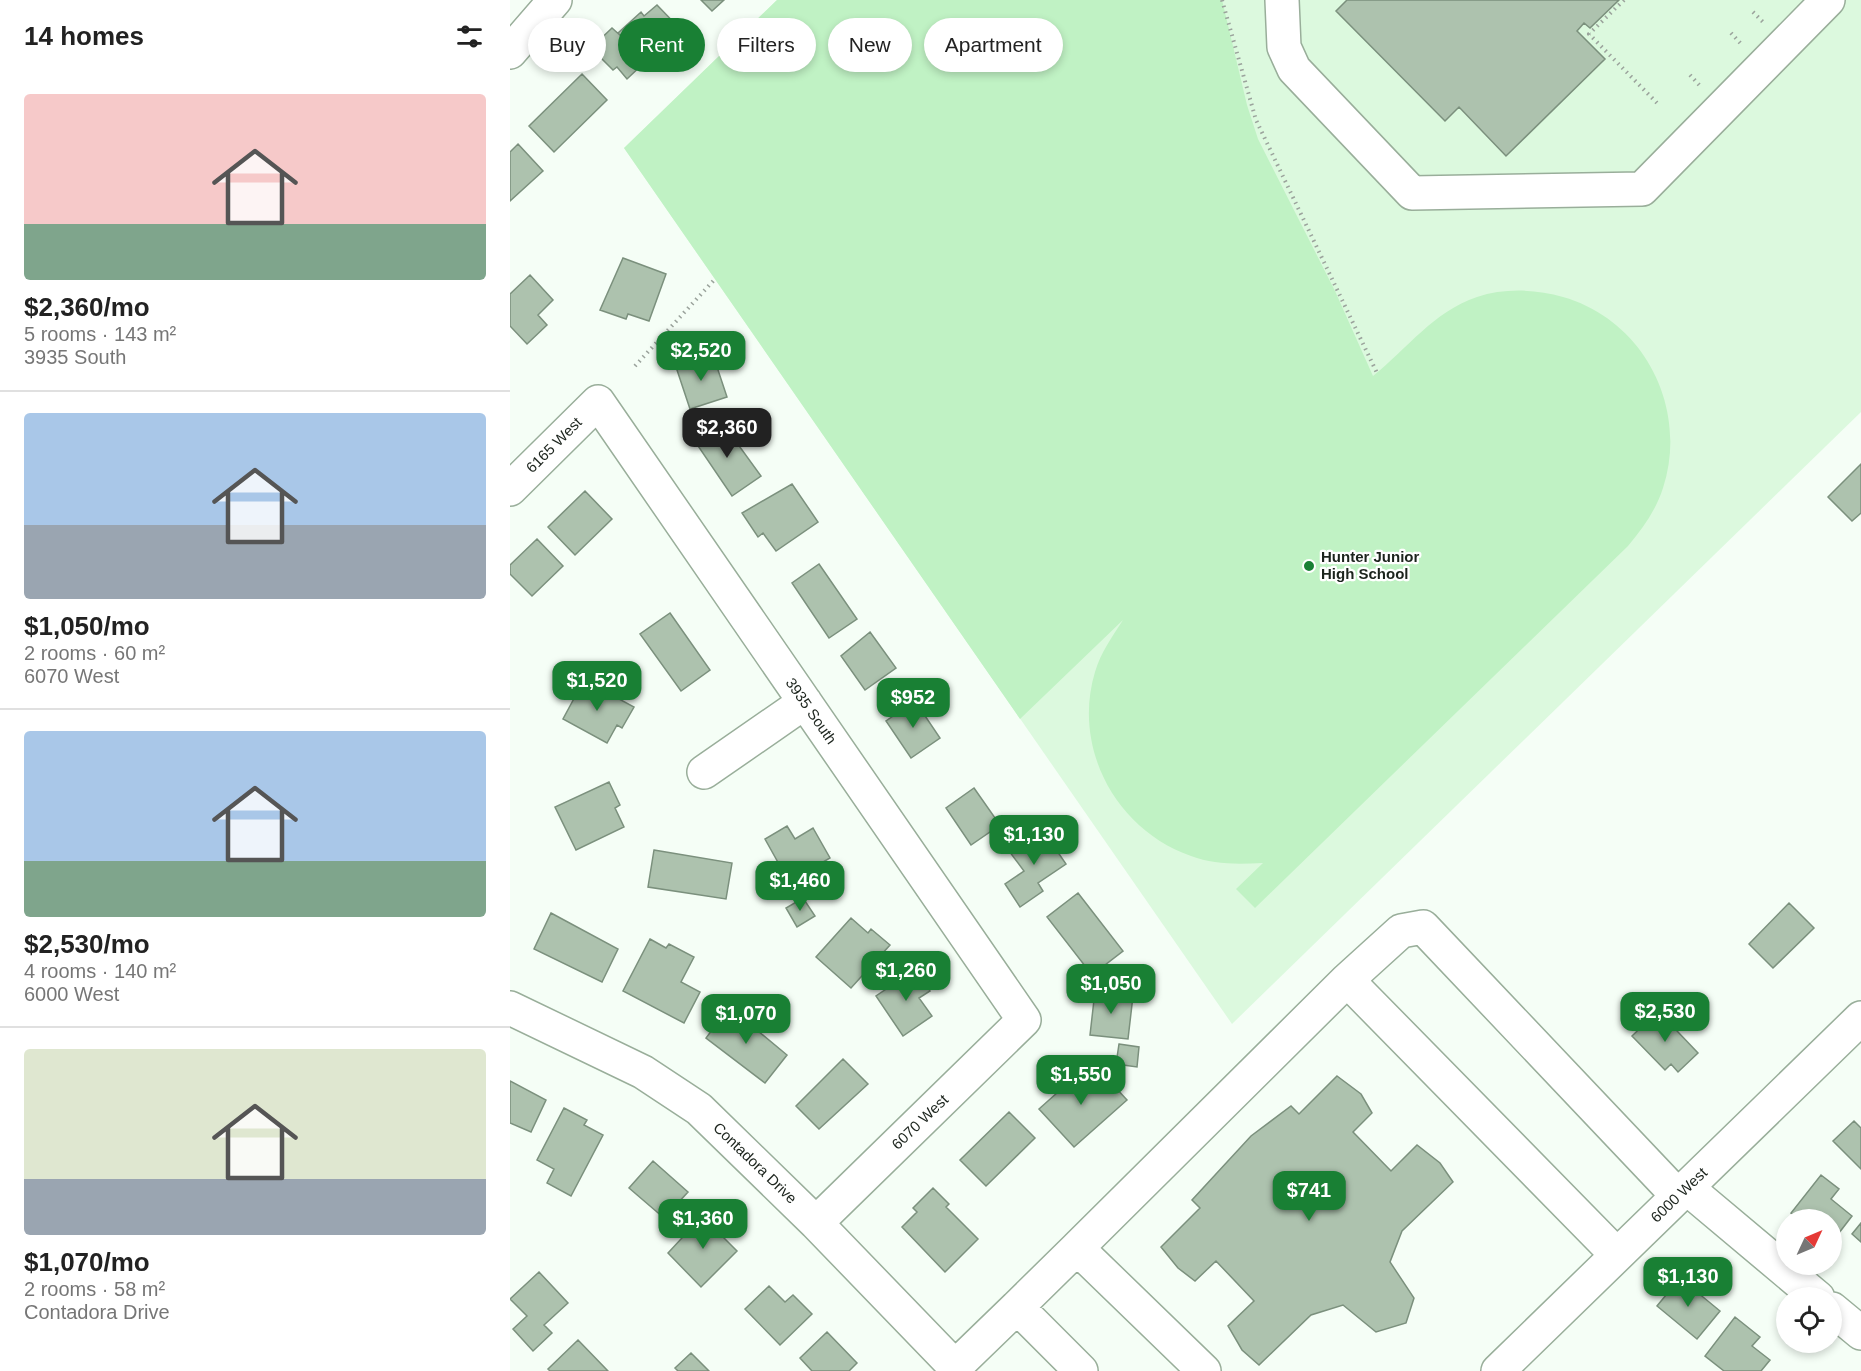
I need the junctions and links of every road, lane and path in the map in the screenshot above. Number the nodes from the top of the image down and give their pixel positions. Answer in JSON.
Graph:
{"nodes":[{"id":1,"x":555,"y":0,"type":"edge"},
{"id":2,"x":1222,"y":0,"type":"edge"},
{"id":3,"x":1282,"y":0,"type":"edge"},
{"id":4,"x":1624,"y":0,"type":"edge"},
{"id":5,"x":1828,"y":0,"type":"edge"},
{"id":6,"x":511,"y":48,"type":"edge"},
{"id":7,"x":1660,"y":106,"type":"dead end"},
{"id":8,"x":715,"y":279,"type":"dead end"},
{"id":9,"x":635,"y":366,"type":"dead end"},
{"id":10,"x":1377,"y":373,"type":"dead end"},
{"id":11,"x":598,"y":402,"type":"joint"},
{"id":12,"x":510,"y":489,"type":"edge"},
{"id":13,"x":805,"y":702,"type":"junction"},
{"id":14,"x":704,"y":772,"type":"dead end"},
{"id":15,"x":1347,"y":980,"type":"junction"},
{"id":16,"x":510,"y":1008,"type":"edge"},
{"id":17,"x":1861,"y":1018,"type":"edge"},
{"id":18,"x":1024,"y":1020,"type":"joint"},
{"id":19,"x":1682,"y":1192,"type":"junction"},
{"id":20,"x":816,"y":1223,"type":"junction"},
{"id":21,"x":1077,"y":1248,"type":"junction"},
{"id":22,"x":1617,"y":1255,"type":"junction"},
{"id":23,"x":1804,"y":1287,"type":"edge"},
{"id":24,"x":1017,"y":1307,"type":"junction"},
{"id":25,"x":1842,"y":1317,"type":"edge"},
{"id":26,"x":1861,"y":1333,"type":"edge"},
{"id":27,"x":957,"y":1369,"type":"edge"},
{"id":28,"x":1081,"y":1371,"type":"edge"},
{"id":29,"x":1204,"y":1371,"type":"edge"},
{"id":30,"x":1498,"y":1371,"type":"edge"}],
"edges":[{"from":1,"to":6,"type":"street"},
{"from":2,"to":10,"type":"path"},
{"from":3,"to":5,"type":"street"},
{"from":4,"to":7,"type":"path"},
{"from":8,"to":9,"type":"path"},
{"from":11,"to":12,"type":"street","name":"6165 West"},
{"from":11,"to":13,"type":"street","name":"3935 South"},
{"from":13,"to":14,"type":"street"},
{"from":13,"to":18,"type":"street","name":"3935 South"},
{"from":15,"to":19,"type":"street"},
{"from":15,"to":21,"type":"street"},
{"from":15,"to":22,"type":"street"},
{"from":16,"to":20,"type":"street","name":"Contadora Drive"},
{"from":17,"to":19,"type":"street","name":"6000 West"},
{"from":18,"to":20,"type":"street","name":"6070 West"},
{"from":19,"to":22,"type":"street","name":"6000 West"},
{"from":19,"to":23,"type":"street"},
{"from":20,"to":27,"type":"street","name":"Contadora Drive"},
{"from":21,"to":24,"type":"street"},
{"from":21,"to":29,"type":"street"},
{"from":22,"to":30,"type":"street","name":"6000 West"},
{"from":24,"to":27,"type":"street"},
{"from":24,"to":28,"type":"street"},
{"from":25,"to":26,"type":"street"}]}
